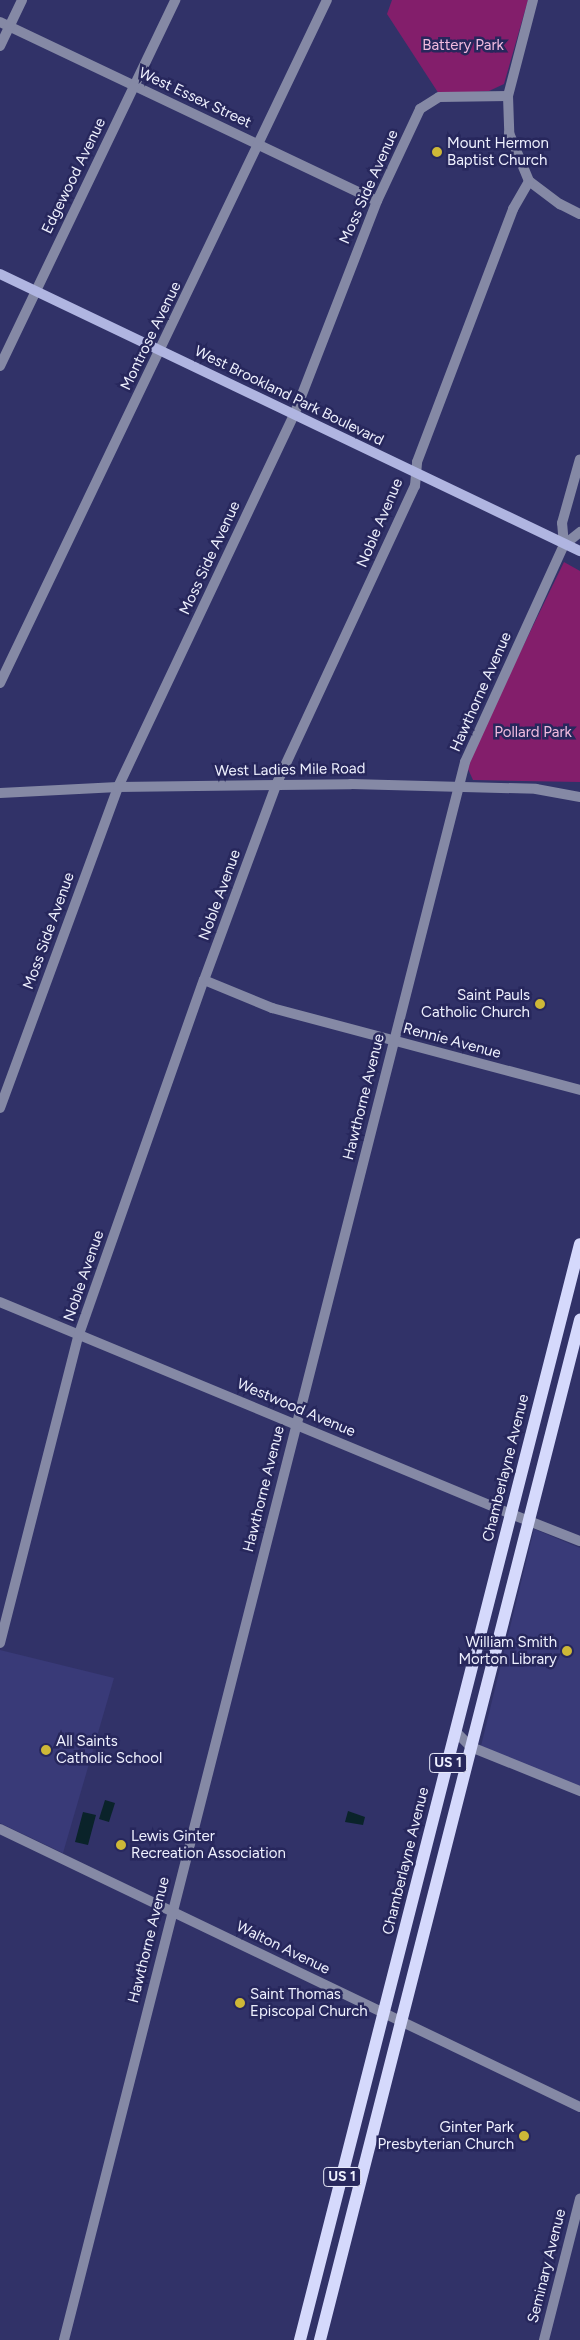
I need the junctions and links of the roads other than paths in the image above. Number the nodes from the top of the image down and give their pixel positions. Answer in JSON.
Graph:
{"nodes":[{"id":1,"x":22,"y":0,"type":"edge"},
{"id":2,"x":174,"y":0,"type":"edge"},
{"id":3,"x":327,"y":0,"type":"edge"},
{"id":4,"x":533,"y":0,"type":"edge"},
{"id":5,"x":5,"y":24,"type":"edge"},
{"id":6,"x":0,"y":46,"type":"edge"},
{"id":7,"x":134,"y":86,"type":"junction"},
{"id":8,"x":508,"y":96,"type":"junction"},
{"id":9,"x":258,"y":144,"type":"junction"},
{"id":10,"x":529,"y":181,"type":"junction"},
{"id":11,"x":377,"y":201,"type":"junction"},
{"id":12,"x":580,"y":214,"type":"edge"},
{"id":13,"x":0,"y":274,"type":"edge"},
{"id":14,"x":35,"y":291,"type":"junction"},
{"id":15,"x":160,"y":351,"type":"junction"},
{"id":16,"x":0,"y":366,"type":"edge"},
{"id":17,"x":294,"y":415,"type":"junction"},
{"id":18,"x":580,"y":459,"type":"edge"},
{"id":19,"x":416,"y":474,"type":"junction"},
{"id":20,"x":580,"y":532,"type":"edge"},
{"id":21,"x":564,"y":545,"type":"junction"},
{"id":22,"x":580,"y":552,"type":"edge"},
{"id":23,"x":580,"y":556,"type":"edge"},
{"id":24,"x":0,"y":684,"type":"edge"},
{"id":25,"x":276,"y":785,"type":"junction"},
{"id":26,"x":459,"y":786,"type":"junction"},
{"id":27,"x":118,"y":787,"type":"junction"},
{"id":28,"x":0,"y":793,"type":"edge"},
{"id":29,"x":580,"y":797,"type":"edge"},
{"id":30,"x":204,"y":980,"type":"junction"},
{"id":31,"x":394,"y":1040,"type":"junction"},
{"id":32,"x":580,"y":1090,"type":"edge"},
{"id":33,"x":0,"y":1108,"type":"edge"},
{"id":34,"x":580,"y":1244,"type":"edge"},
{"id":35,"x":0,"y":1302,"type":"edge"},
{"id":36,"x":580,"y":1320,"type":"edge"},
{"id":37,"x":79,"y":1334,"type":"junction"},
{"id":38,"x":296,"y":1424,"type":"junction"},
{"id":39,"x":511,"y":1514,"type":"junction"},
{"id":40,"x":529,"y":1521,"type":"junction"},
{"id":41,"x":580,"y":1541,"type":"edge"},
{"id":42,"x":0,"y":1643,"type":"edge"},
{"id":43,"x":456,"y":1732,"type":"junction"},
{"id":44,"x":471,"y":1747,"type":"junction"},
{"id":45,"x":580,"y":1792,"type":"edge"},
{"id":46,"x":0,"y":1829,"type":"edge"},
{"id":47,"x":172,"y":1912,"type":"junction"},
{"id":48,"x":384,"y":2013,"type":"junction"},
{"id":49,"x":401,"y":2022,"type":"junction"},
{"id":50,"x":580,"y":2107,"type":"edge"},
{"id":51,"x":580,"y":2199,"type":"edge"},
{"id":52,"x":64,"y":2340,"type":"edge"},
{"id":53,"x":300,"y":2340,"type":"edge"},
{"id":54,"x":320,"y":2340,"type":"edge"},
{"id":55,"x":544,"y":2340,"type":"edge"}],
"edges":[{"from":1,"to":5,"type":"street"},
{"from":2,"to":7,"type":"street","name":"Edgewood Avenue"},
{"from":3,"to":9,"type":"street","name":"Montrose Avenue"},
{"from":4,"to":8,"type":"street"},
{"from":5,"to":6,"type":"street"},
{"from":5,"to":7,"type":"street","name":"West Essex Street"},
{"from":7,"to":9,"type":"street","name":"West Essex Street"},
{"from":7,"to":14,"type":"street","name":"Edgewood Avenue"},
{"from":8,"to":10,"type":"street"},
{"from":8,"to":11,"type":"street","name":"Moss Side Avenue"},
{"from":9,"to":11,"type":"street","name":"West Essex Street"},
{"from":9,"to":15,"type":"street","name":"Montrose Avenue"},
{"from":10,"to":12,"type":"street"},
{"from":10,"to":19,"type":"street","name":"Noble Avenue"},
{"from":11,"to":17,"type":"street","name":"Moss Side Avenue"},
{"from":13,"to":14,"type":"main road","name":"West Brookland Park Boulevard"},
{"from":14,"to":15,"type":"main road","name":"West Brookland Park Boulevard"},
{"from":14,"to":16,"type":"street","name":"Edgewood Avenue"},
{"from":15,"to":17,"type":"main road","name":"West Brookland Park Boulevard"},
{"from":15,"to":24,"type":"street","name":"Montrose Avenue"},
{"from":17,"to":19,"type":"main road","name":"West Brookland Park Boulevard"},
{"from":17,"to":27,"type":"street","name":"Moss Side Avenue"},
{"from":18,"to":21,"type":"street","name":"Hawthorne Avenue"},
{"from":19,"to":21,"type":"main road","name":"West Brookland Park Boulevard"},
{"from":19,"to":25,"type":"street","name":"Noble Avenue"},
{"from":20,"to":21,"type":"street","name":"Hawthorne Avenue"},
{"from":21,"to":22,"type":"main road","name":"West Brookland Park Boulevard"},
{"from":21,"to":23,"type":"main road","name":"West Brookland Park Boulevard"},
{"from":21,"to":26,"type":"street","name":"Hawthorne Avenue"},
{"from":25,"to":26,"type":"street","name":"West Ladies Mile Road"},
{"from":25,"to":27,"type":"street","name":"West Ladies Mile Road"},
{"from":25,"to":30,"type":"street","name":"Noble Avenue"},
{"from":26,"to":29,"type":"street","name":"West Ladies Mile Road"},
{"from":26,"to":31,"type":"street","name":"Hawthorne Avenue"},
{"from":27,"to":28,"type":"street","name":"West Ladies Mile Road"},
{"from":27,"to":33,"type":"street","name":"Moss Side Avenue"},
{"from":30,"to":31,"type":"street","name":"Rennie Avenue"},
{"from":30,"to":37,"type":"street","name":"Noble Avenue"},
{"from":31,"to":32,"type":"street","name":"Rennie Avenue"},
{"from":31,"to":38,"type":"street","name":"Hawthorne Avenue"},
{"from":34,"to":39,"type":"main road","name":"Chamberlayne Avenue","number":"US 1"},
{"from":35,"to":37,"type":"street","name":"Westwood Avenue"},
{"from":36,"to":40,"type":"main road","number":"US 1"},
{"from":37,"to":38,"type":"street","name":"Westwood Avenue"},
{"from":37,"to":42,"type":"street","name":"Noble Avenue"},
{"from":38,"to":39,"type":"street","name":"Westwood Avenue"},
{"from":38,"to":47,"type":"street","name":"Hawthorne Avenue"},
{"from":39,"to":40,"type":"street","name":"Westwood Avenue"},
{"from":39,"to":43,"type":"main road","name":"Chamberlayne Avenue","number":"US 1"},
{"from":40,"to":41,"type":"street","name":"Westwood Avenue"},
{"from":40,"to":44,"type":"main road","number":"US 1"},
{"from":43,"to":44,"type":"street"},
{"from":43,"to":48,"type":"main road","name":"Chamberlayne Avenue","number":"US 1"},
{"from":44,"to":45,"type":"street"},
{"from":44,"to":49,"type":"main road","number":"US 1"},
{"from":46,"to":47,"type":"street","name":"Walton Avenue"},
{"from":47,"to":48,"type":"street","name":"Walton Avenue"},
{"from":47,"to":52,"type":"street","name":"Hawthorne Avenue"},
{"from":48,"to":49,"type":"street","name":"Walton Avenue"},
{"from":48,"to":53,"type":"main road","name":"Chamberlayne Avenue","number":"US 1"},
{"from":49,"to":50,"type":"street","name":"Walton Avenue"},
{"from":49,"to":54,"type":"main road","number":"US 1"},
{"from":51,"to":55,"type":"street","name":"Seminary Avenue"}]}
